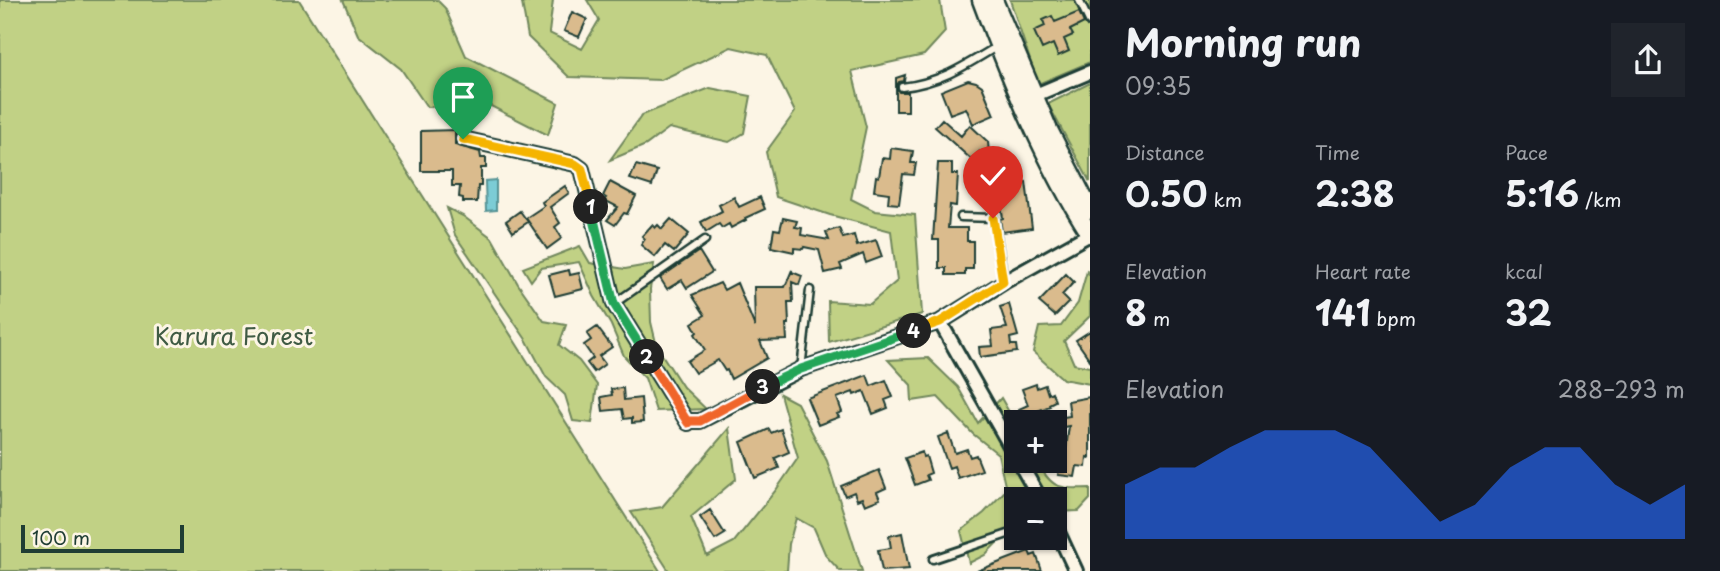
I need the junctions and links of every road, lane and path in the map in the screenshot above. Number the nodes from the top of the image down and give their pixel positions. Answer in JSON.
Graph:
{"nodes":[{"id":1,"x":981,"y":0,"type":"edge"},
{"id":2,"x":994,"y":0,"type":"edge"},
{"id":3,"x":1079,"y":0,"type":"edge"},
{"id":4,"x":1090,"y":23,"type":"edge"},
{"id":5,"x":998,"y":46,"type":"junction"},
{"id":6,"x":1090,"y":72,"type":"edge"},
{"id":7,"x":902,"y":87,"type":"dead end"},
{"id":8,"x":1028,"y":98,"type":"junction"},
{"id":9,"x":463,"y":139,"type":"dead end"},
{"id":10,"x":961,"y":216,"type":"dead end"},
{"id":11,"x":1089,"y":227,"type":"edge"},
{"id":12,"x":705,"y":240,"type":"dead end"},
{"id":13,"x":1003,"y":282,"type":"junction"},
{"id":14,"x":810,"y":290,"type":"dead end"},
{"id":15,"x":614,"y":304,"type":"junction"},
{"id":16,"x":940,"y":322,"type":"junction"},
{"id":17,"x":801,"y":369,"type":"junction"},
{"id":18,"x":1004,"y":436,"type":"edge"},
{"id":19,"x":1004,"y":535,"type":"edge"},
{"id":20,"x":1066,"y":550,"type":"edge"},
{"id":21,"x":933,"y":559,"type":"dead end"},
{"id":22,"x":1076,"y":571,"type":"edge"}],
"edges":[{"from":1,"to":5,"type":"street"},
{"from":2,"to":8,"type":"street"},
{"from":3,"to":4,"type":"lane"},
{"from":5,"to":7,"type":"lane"},
{"from":5,"to":8,"type":"street"},
{"from":6,"to":8,"type":"street"},
{"from":8,"to":11,"type":"street"},
{"from":9,"to":15,"type":"street"},
{"from":10,"to":13,"type":"lane"},
{"from":11,"to":13,"type":"street"},
{"from":12,"to":15,"type":"lane"},
{"from":13,"to":16,"type":"street"},
{"from":14,"to":17,"type":"lane"},
{"from":15,"to":17,"type":"street"},
{"from":16,"to":17,"type":"street"},
{"from":16,"to":18,"type":"street"},
{"from":19,"to":21,"type":"lane"},
{"from":20,"to":22,"type":"street"}]}
